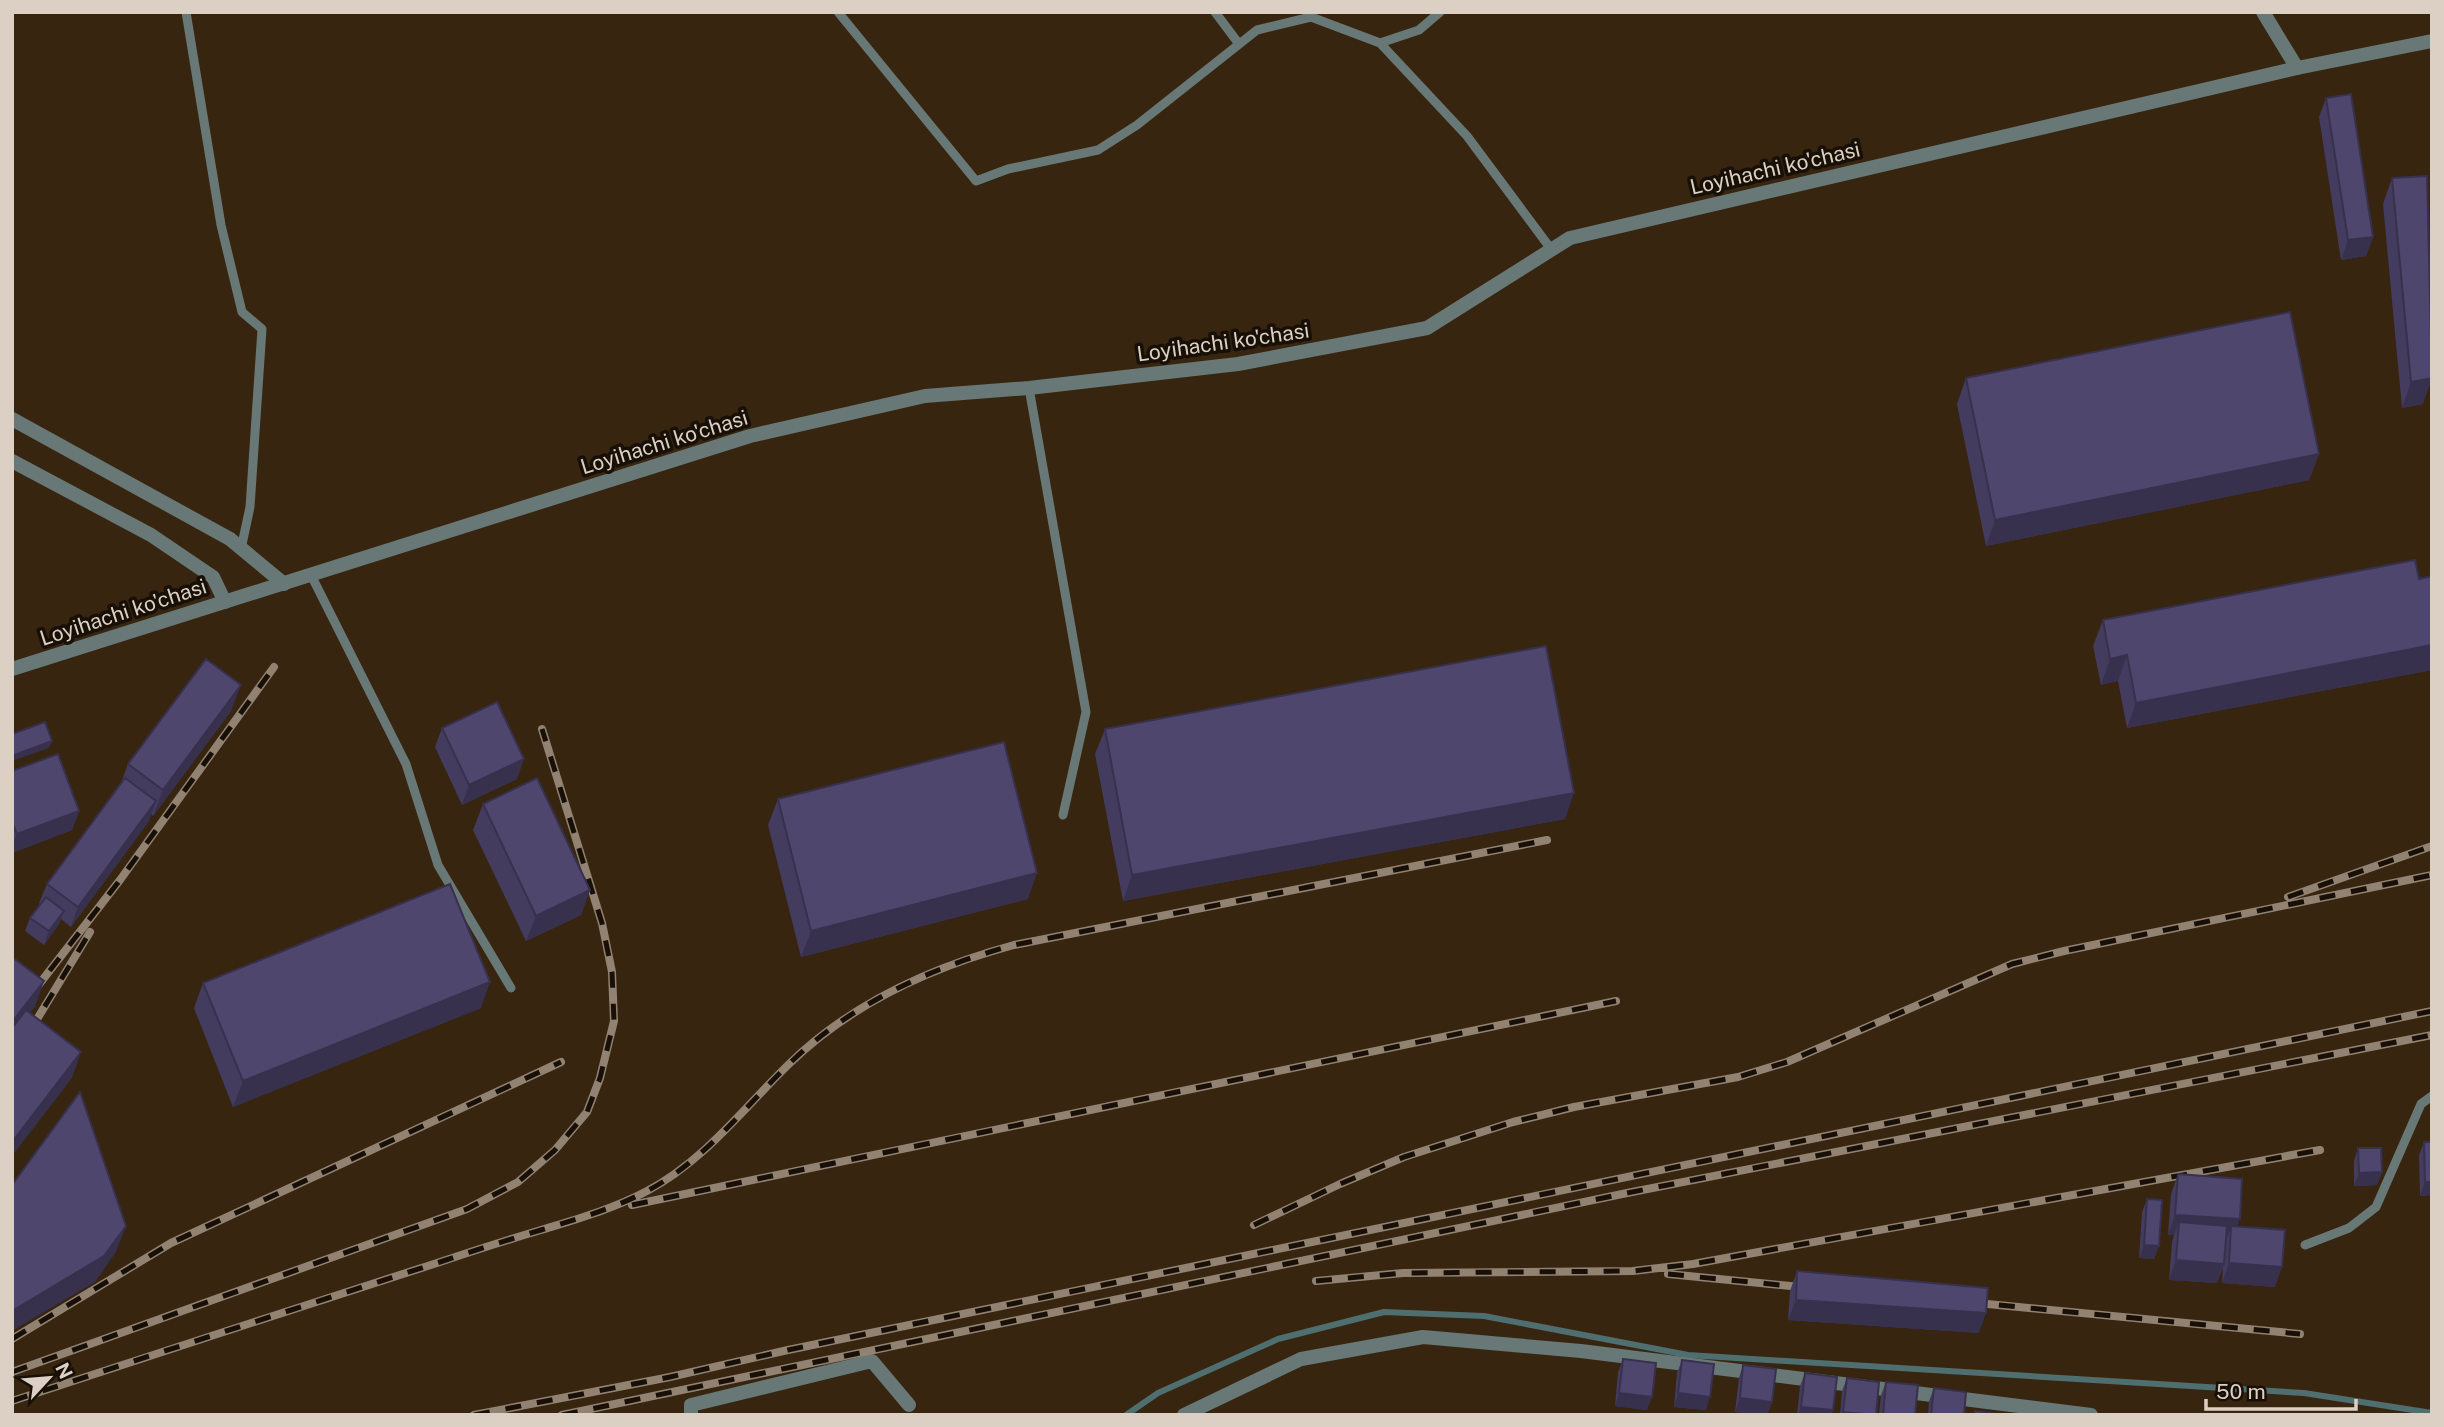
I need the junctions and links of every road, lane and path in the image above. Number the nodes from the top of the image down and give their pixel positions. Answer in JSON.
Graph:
{"nodes":[{"id":1,"x":186,"y":12,"type":"edge"},
{"id":2,"x":838,"y":12,"type":"edge"},
{"id":3,"x":1215,"y":12,"type":"edge"},
{"id":4,"x":1440,"y":12,"type":"edge"},
{"id":5,"x":2263,"y":12,"type":"edge"},
{"id":6,"x":2432,"y":41,"type":"edge"},
{"id":7,"x":1380,"y":43,"type":"junction"},
{"id":8,"x":1240,"y":44,"type":"junction"},
{"id":9,"x":2297,"y":68,"type":"junction"},
{"id":10,"x":1551,"y":249,"type":"junction"},
{"id":11,"x":1029,"y":388,"type":"junction"},
{"id":12,"x":12,"y":419,"type":"edge"},
{"id":13,"x":12,"y":461,"type":"edge"},
{"id":14,"x":242,"y":549,"type":"junction"},
{"id":15,"x":311,"y":575,"type":"junction"},
{"id":16,"x":284,"y":584,"type":"junction"},
{"id":17,"x":225,"y":601,"type":"junction"},
{"id":18,"x":12,"y":669,"type":"edge"},
{"id":19,"x":1063,"y":815,"type":"dead end"},
{"id":20,"x":511,"y":988,"type":"dead end"},
{"id":21,"x":2432,"y":1096,"type":"edge"},
{"id":22,"x":2305,"y":1245,"type":"dead end"},
{"id":23,"x":909,"y":1405,"type":"dead end"},
{"id":24,"x":691,"y":1415,"type":"edge"},
{"id":25,"x":1184,"y":1415,"type":"edge"},
{"id":26,"x":2091,"y":1415,"type":"edge"}],
"edges":[{"from":1,"to":14,"type":"lane"},
{"from":2,"to":8,"type":"lane"},
{"from":3,"to":8,"type":"lane"},
{"from":4,"to":7,"type":"lane"},
{"from":5,"to":9,"type":"street"},
{"from":6,"to":9,"type":"street","name":"Loyihachi ko'chasi"},
{"from":7,"to":8,"type":"lane"},
{"from":7,"to":10,"type":"lane"},
{"from":9,"to":10,"type":"street","name":"Loyihachi ko'chasi"},
{"from":10,"to":11,"type":"street","name":"Loyihachi ko'chasi"},
{"from":11,"to":15,"type":"street","name":"Loyihachi ko'chasi"},
{"from":11,"to":19,"type":"lane"},
{"from":12,"to":14,"type":"street"},
{"from":13,"to":17,"type":"street"},
{"from":14,"to":16,"type":"street"},
{"from":15,"to":16,"type":"street","name":"Loyihachi ko'chasi"},
{"from":15,"to":20,"type":"lane"},
{"from":16,"to":17,"type":"street","name":"Loyihachi ko'chasi"},
{"from":17,"to":18,"type":"street","name":"Loyihachi ko'chasi"},
{"from":21,"to":22,"type":"lane"},
{"from":23,"to":24,"type":"street"},
{"from":25,"to":26,"type":"street"}]}
